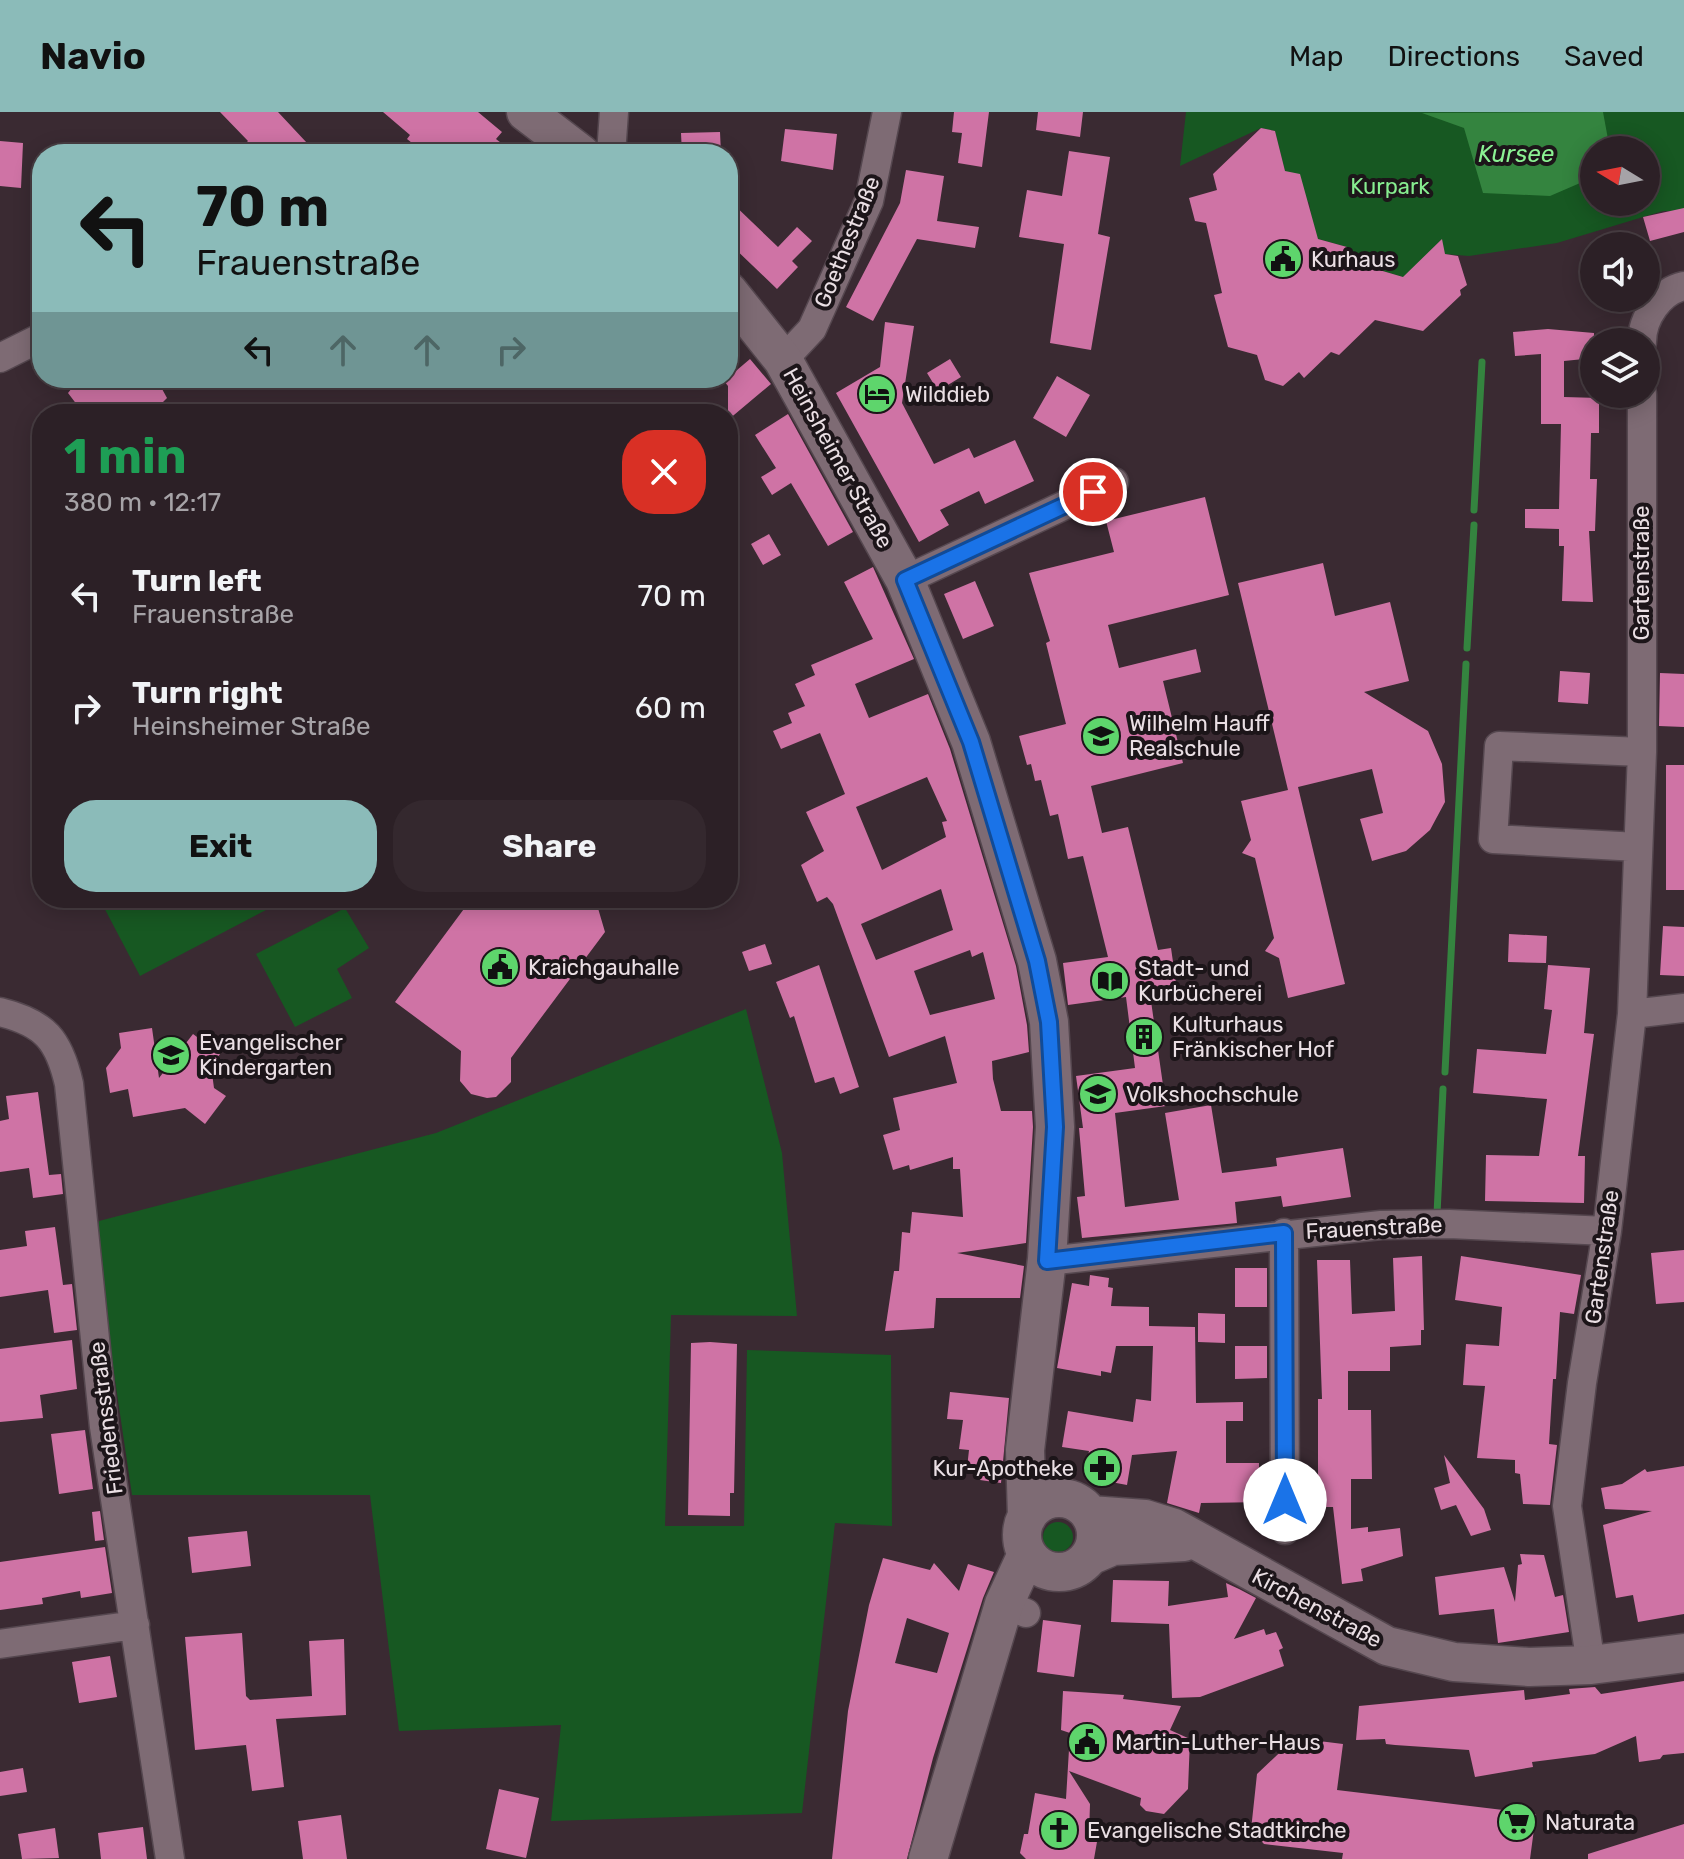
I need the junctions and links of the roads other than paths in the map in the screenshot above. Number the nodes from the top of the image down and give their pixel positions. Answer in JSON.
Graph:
{"nodes":[{"id":1,"x":526,"y":112,"type":"edge"},
{"id":2,"x":614,"y":112,"type":"edge"},
{"id":3,"x":887,"y":112,"type":"edge"},
{"id":4,"x":568,"y":144,"type":"edge"},
{"id":5,"x":612,"y":144,"type":"edge"},
{"id":6,"x":1684,"y":286,"type":"edge"},
{"id":7,"x":738,"y":304,"type":"edge"},
{"id":8,"x":1646,"y":328,"type":"edge"},
{"id":9,"x":32,"y":342,"type":"edge"},
{"id":10,"x":0,"y":358,"type":"edge"},
{"id":11,"x":783,"y":360,"type":"junction"},
{"id":12,"x":1642,"y":408,"type":"edge"},
{"id":13,"x":1114,"y":482,"type":"dead end"},
{"id":14,"x":905,"y":580,"type":"junction"},
{"id":15,"x":1642,"y":752,"type":"junction"},
{"id":16,"x":1638,"y":847,"type":"junction"},
{"id":17,"x":1684,"y":1008,"type":"edge"},
{"id":18,"x":0,"y":1012,"type":"edge"},
{"id":19,"x":1632,"y":1014,"type":"junction"},
{"id":20,"x":1607,"y":1231,"type":"junction"},
{"id":21,"x":1284,"y":1233,"type":"junction"},
{"id":22,"x":1047,"y":1261,"type":"junction"},
{"id":23,"x":1029,"y":1432,"type":"junction"},
{"id":24,"x":1077,"y":1506,"type":"junction"},
{"id":25,"x":1285,"y":1530,"type":"dead end"},
{"id":26,"x":1195,"y":1541,"type":"junction"},
{"id":27,"x":1034,"y":1547,"type":"junction"},
{"id":28,"x":1092,"y":1555,"type":"junction"},
{"id":29,"x":135,"y":1625,"type":"junction"},
{"id":30,"x":0,"y":1644,"type":"edge"},
{"id":31,"x":1684,"y":1653,"type":"edge"},
{"id":32,"x":1591,"y":1665,"type":"junction"},
{"id":33,"x":967,"y":1770,"type":"junction"},
{"id":34,"x":946,"y":1805,"type":"junction"},
{"id":35,"x":170,"y":1859,"type":"edge"},
{"id":36,"x":928,"y":1859,"type":"edge"},
{"id":37,"x":934,"y":1859,"type":"edge"},
{"id":38,"x":955,"y":1859,"type":"edge"}],
"edges":[{"from":1,"to":4,"type":"street"},
{"from":2,"to":5,"type":"street"},
{"from":3,"to":11,"type":"street","name":"Goethestraße"},
{"from":6,"to":8,"type":"street"},
{"from":7,"to":11,"type":"street","name":"Heinsheimer Straße"},
{"from":9,"to":10,"type":"street"},
{"from":11,"to":14,"type":"street","name":"Heinsheimer Straße"},
{"from":12,"to":15,"type":"street","name":"Gartenstraße"},
{"from":13,"to":14,"type":"street"},
{"from":14,"to":22,"type":"street","name":"Heinsheimer Straße"},
{"from":15,"to":16,"type":"street","name":"Gartenstraße"},
{"from":15,"to":16,"type":"street"},
{"from":16,"to":19,"type":"street","name":"Gartenstraße"},
{"from":17,"to":19,"type":"street"},
{"from":18,"to":29,"type":"street","name":"Friedensstraße"},
{"from":19,"to":20,"type":"street","name":"Gartenstraße"},
{"from":20,"to":21,"type":"street","name":"Frauenstraße"},
{"from":20,"to":32,"type":"street","name":"Gartenstraße"},
{"from":21,"to":22,"type":"street","name":"Frauenstraße"},
{"from":21,"to":25,"type":"street"},
{"from":22,"to":23,"type":"street","name":"Heinsheimer Straße"},
{"from":23,"to":24,"type":"street","name":"Heinsheimer Straße"},
{"from":23,"to":27,"type":"street","name":"Heinsheimer Straße"},
{"from":24,"to":26,"type":"street","name":"Kirchenstraße"},
{"from":24,"to":27,"type":"street"},
{"from":24,"to":28,"type":"street"},
{"from":26,"to":28,"type":"street"},
{"from":26,"to":32,"type":"street","name":"Kirchenstraße"},
{"from":27,"to":28,"type":"street"},
{"from":27,"to":33,"type":"street"},
{"from":29,"to":30,"type":"street"},
{"from":29,"to":35,"type":"street","name":"Friedensstraße"},
{"from":31,"to":32,"type":"street","name":"Kirchenstraße"},
{"from":33,"to":34,"type":"street"},
{"from":33,"to":38,"type":"street"},
{"from":34,"to":36,"type":"street"},
{"from":34,"to":37,"type":"street"}]}
